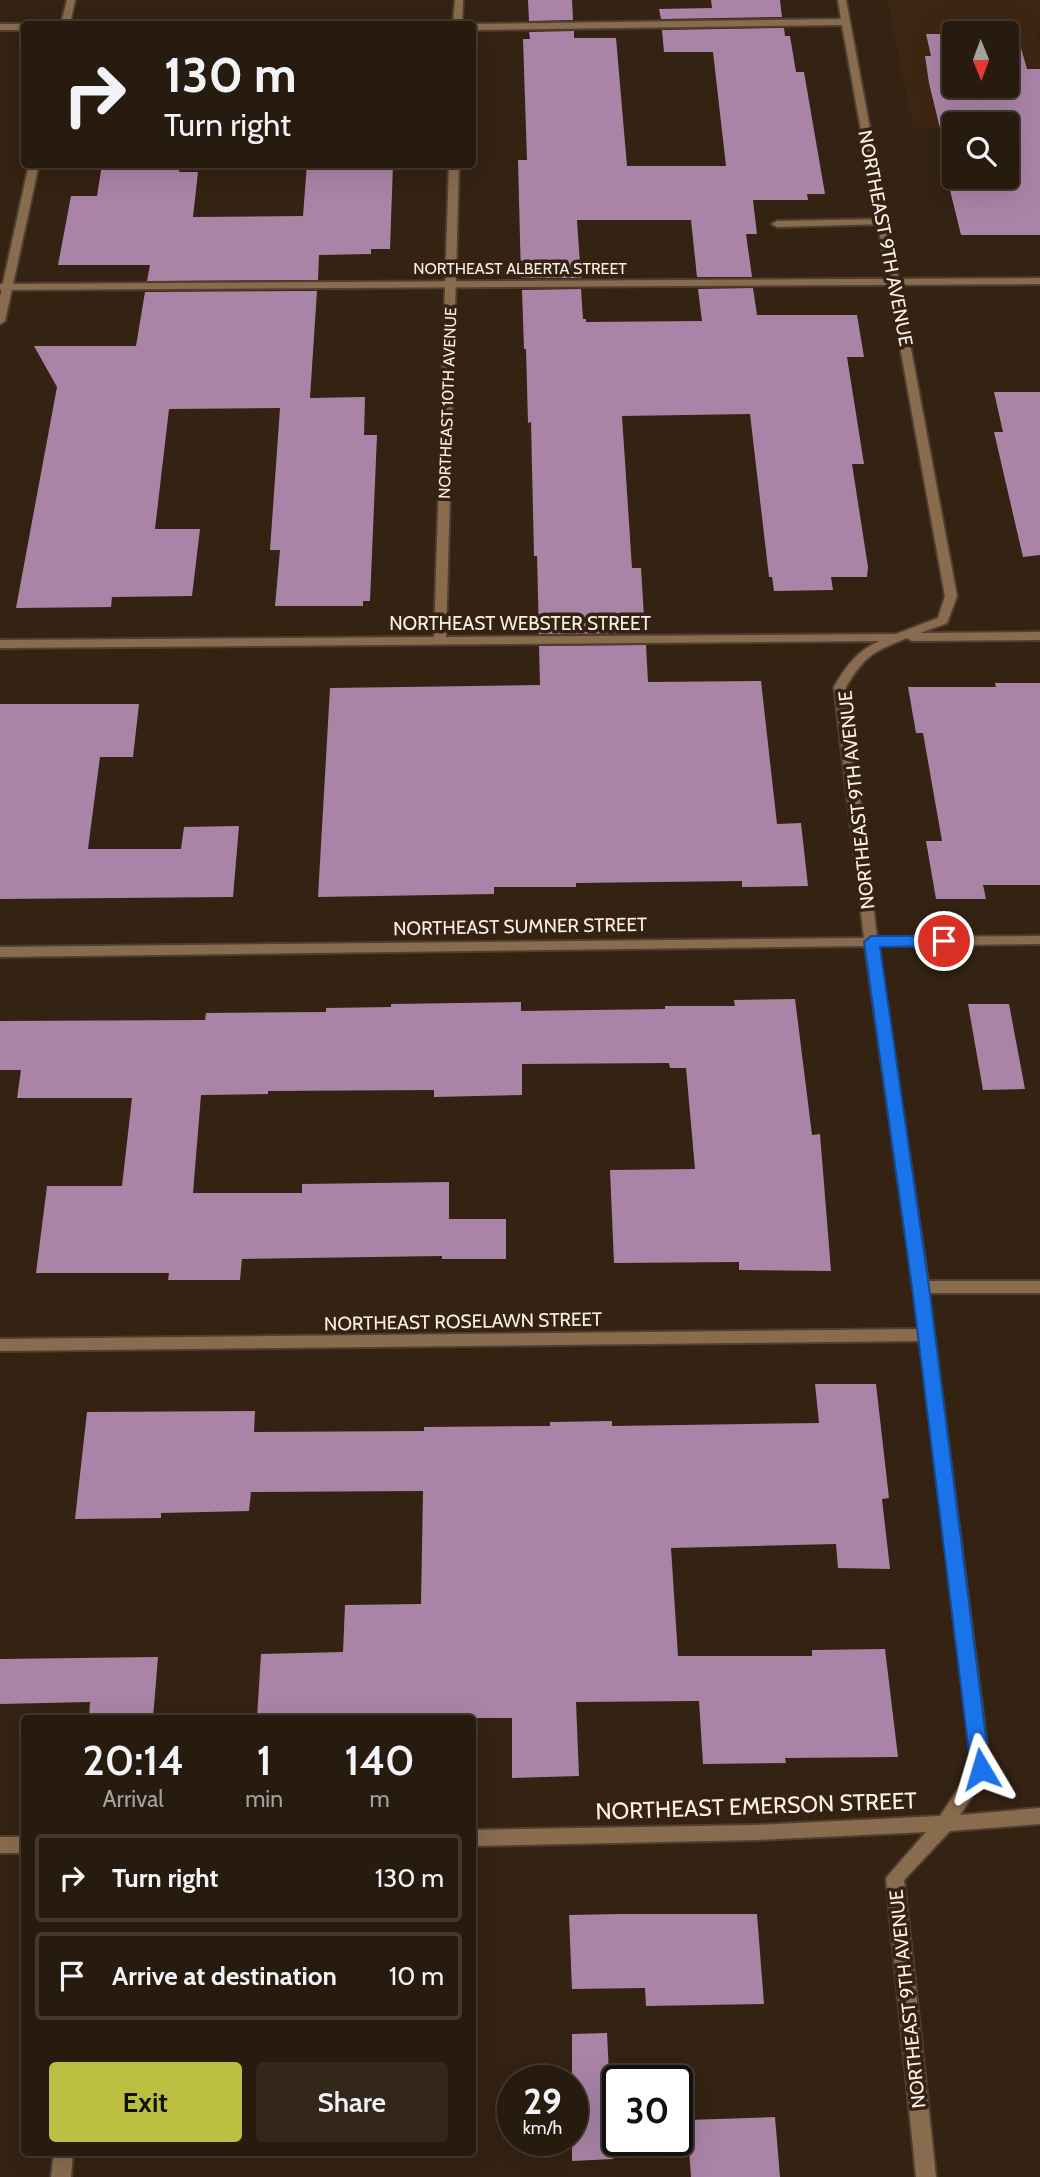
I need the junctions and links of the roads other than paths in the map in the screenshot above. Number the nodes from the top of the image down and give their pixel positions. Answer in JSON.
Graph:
{"nodes":[{"id":1,"x":71,"y":0,"type":"edge"},
{"id":2,"x":459,"y":0,"type":"edge"},
{"id":3,"x":842,"y":0,"type":"edge"},
{"id":4,"x":66,"y":21,"type":"edge"},
{"id":5,"x":458,"y":21,"type":"edge"},
{"id":6,"x":846,"y":22,"type":"junction"},
{"id":7,"x":0,"y":27,"type":"edge"},
{"id":8,"x":21,"y":27,"type":"edge"},
{"id":9,"x":476,"y":27,"type":"edge"},
{"id":10,"x":33,"y":168,"type":"edge"},
{"id":11,"x":454,"y":168,"type":"edge"},
{"id":12,"x":883,"y":222,"type":"junction"},
{"id":13,"x":777,"y":223,"type":"dead end"},
{"id":14,"x":894,"y":281,"type":"junction"},
{"id":15,"x":1040,"y":281,"type":"edge"},
{"id":16,"x":451,"y":284,"type":"junction"},
{"id":17,"x":4,"y":287,"type":"edge"},
{"id":18,"x":0,"y":321,"type":"edge"},
{"id":19,"x":1040,"y":636,"type":"edge"},
{"id":20,"x":905,"y":637,"type":"junction"},
{"id":21,"x":440,"y":641,"type":"junction"},
{"id":22,"x":0,"y":644,"type":"edge"},
{"id":23,"x":1040,"y":940,"type":"edge"},
{"id":24,"x":871,"y":942,"type":"junction"},
{"id":25,"x":0,"y":952,"type":"edge"},
{"id":26,"x":921,"y":1287,"type":"junction"},
{"id":27,"x":1040,"y":1287,"type":"edge"},
{"id":28,"x":926,"y":1335,"type":"junction"},
{"id":29,"x":0,"y":1345,"type":"edge"},
{"id":30,"x":1040,"y":1816,"type":"edge"},
{"id":31,"x":943,"y":1825,"type":"junction"},
{"id":32,"x":476,"y":1838,"type":"edge"},
{"id":33,"x":0,"y":1845,"type":"edge"},
{"id":34,"x":21,"y":1845,"type":"edge"},
{"id":35,"x":64,"y":2156,"type":"edge"},
{"id":36,"x":61,"y":2177,"type":"edge"},
{"id":37,"x":926,"y":2177,"type":"edge"}],
"edges":[{"from":1,"to":4,"type":"street"},
{"from":2,"to":5,"type":"street"},
{"from":3,"to":6,"type":"street","name":"NORTHEAST 9TH AVENUE"},
{"from":6,"to":9,"type":"street"},
{"from":6,"to":12,"type":"street","name":"NORTHEAST 9TH AVENUE"},
{"from":7,"to":8,"type":"street"},
{"from":10,"to":17,"type":"street"},
{"from":11,"to":16,"type":"street","name":"NORTHEAST 10TH AVENUE"},
{"from":12,"to":13,"type":"street"},
{"from":12,"to":14,"type":"street","name":"NORTHEAST 9TH AVENUE"},
{"from":14,"to":15,"type":"street","name":"NORTHEAST ALBERTA STREET"},
{"from":14,"to":16,"type":"street","name":"NORTHEAST ALBERTA STREET"},
{"from":14,"to":20,"type":"street","name":"NORTHEAST 9TH AVENUE"},
{"from":16,"to":17,"type":"street","name":"NORTHEAST ALBERTA STREET"},
{"from":16,"to":21,"type":"street","name":"NORTHEAST 10TH AVENUE"},
{"from":17,"to":18,"type":"street"},
{"from":19,"to":20,"type":"street","name":"NORTHEAST WEBSTER STREET"},
{"from":20,"to":21,"type":"street","name":"NORTHEAST WEBSTER STREET"},
{"from":20,"to":24,"type":"street","name":"NORTHEAST 9TH AVENUE"},
{"from":21,"to":22,"type":"street","name":"NORTHEAST WEBSTER STREET"},
{"from":23,"to":24,"type":"street","name":"NORTHEAST SUMNER STREET"},
{"from":24,"to":25,"type":"street","name":"NORTHEAST SUMNER STREET"},
{"from":24,"to":26,"type":"street","name":"NORTHEAST 9TH AVENUE"},
{"from":26,"to":27,"type":"street"},
{"from":26,"to":28,"type":"street","name":"NORTHEAST 9TH AVENUE"},
{"from":28,"to":29,"type":"street","name":"NORTHEAST ROSELAWN STREET"},
{"from":28,"to":31,"type":"street","name":"NORTHEAST 9TH AVENUE"},
{"from":30,"to":31,"type":"street","name":"NORTHEAST EMERSON STREET"},
{"from":31,"to":32,"type":"street","name":"NORTHEAST EMERSON STREET"},
{"from":31,"to":37,"type":"street","name":"NORTHEAST 9TH AVENUE"},
{"from":33,"to":34,"type":"street"},
{"from":35,"to":36,"type":"street"}]}
